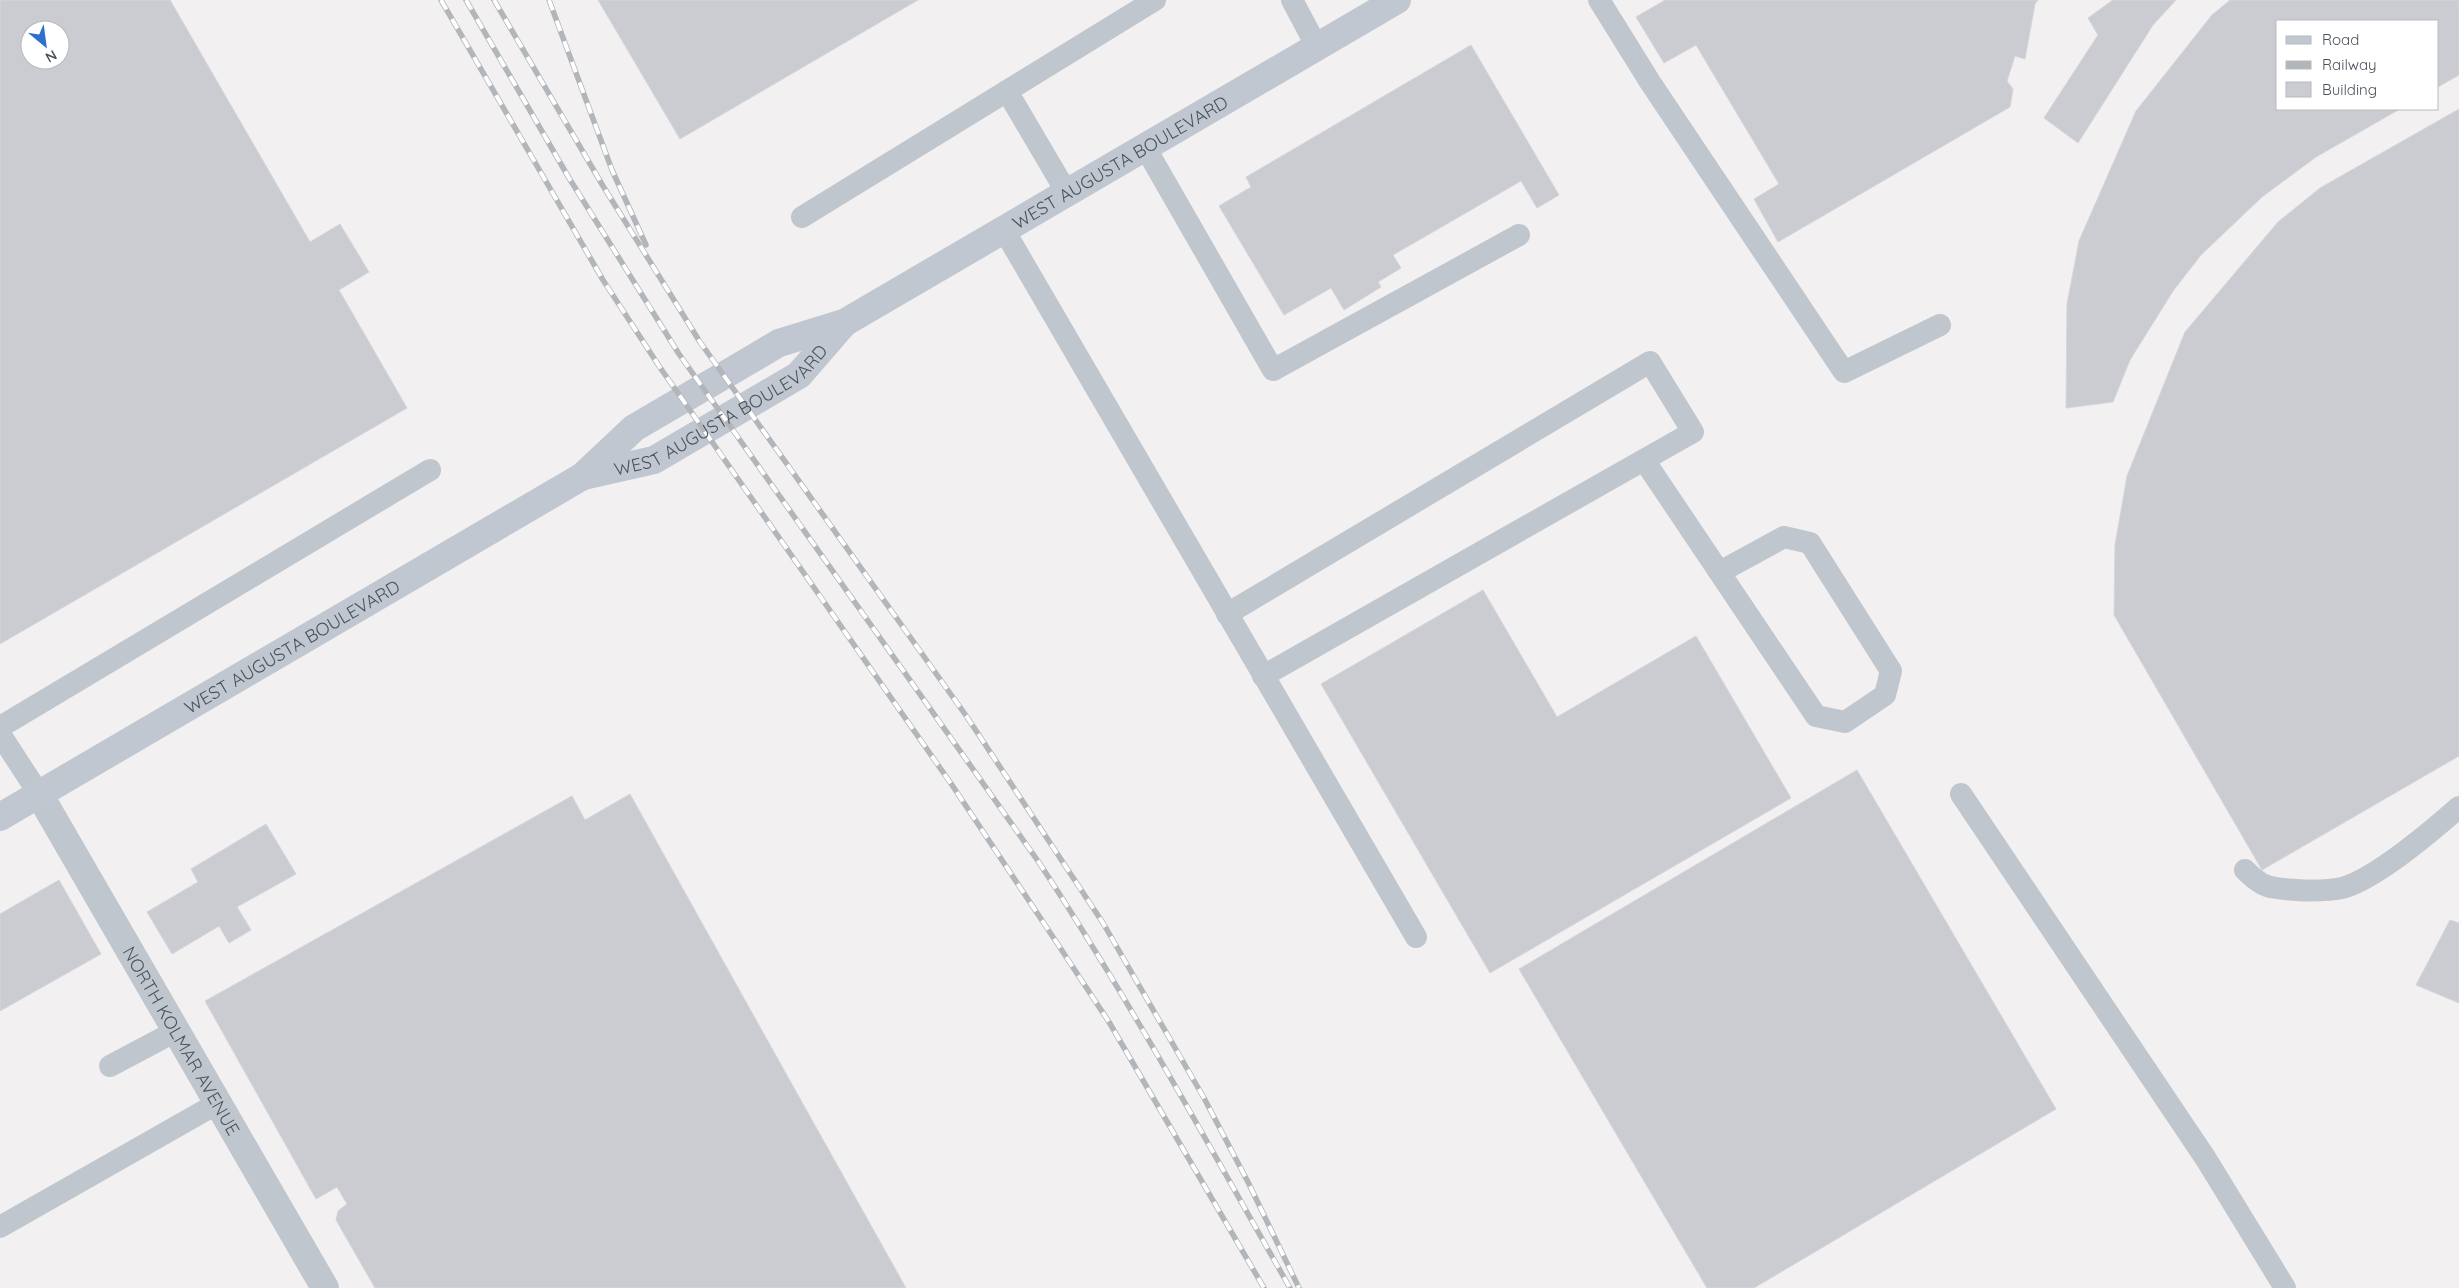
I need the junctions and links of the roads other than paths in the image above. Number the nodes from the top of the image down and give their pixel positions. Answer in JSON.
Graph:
{"nodes":[{"id":1,"x":1155,"y":0,"type":"edge"},
{"id":2,"x":1292,"y":0,"type":"edge"},
{"id":3,"x":1397,"y":0,"type":"edge"},
{"id":4,"x":1599,"y":0,"type":"edge"},
{"id":5,"x":1317,"y":47,"type":"junction"},
{"id":6,"x":1008,"y":91,"type":"junction"},
{"id":7,"x":1145,"y":147,"type":"junction"},
{"id":8,"x":1067,"y":193,"type":"junction"},
{"id":9,"x":802,"y":217,"type":"dead end"},
{"id":10,"x":1004,"y":230,"type":"junction"},
{"id":11,"x":1519,"y":235,"type":"dead end"},
{"id":12,"x":844,"y":323,"type":"junction"},
{"id":13,"x":1940,"y":324,"type":"dead end"},
{"id":14,"x":1644,"y":460,"type":"junction"},
{"id":15,"x":430,"y":470,"type":"dead end"},
{"id":16,"x":583,"y":476,"type":"junction"},
{"id":17,"x":1720,"y":572,"type":"junction"},
{"id":18,"x":1227,"y":614,"type":"junction"},
{"id":19,"x":1263,"y":676,"type":"junction"},
{"id":20,"x":0,"y":727,"type":"edge"},
{"id":21,"x":0,"y":734,"type":"edge"},
{"id":22,"x":39,"y":794,"type":"junction"},
{"id":23,"x":1961,"y":794,"type":"dead end"},
{"id":24,"x":2459,"y":807,"type":"edge"},
{"id":25,"x":0,"y":817,"type":"edge"},
{"id":26,"x":2245,"y":870,"type":"dead end"},
{"id":27,"x":1416,"y":938,"type":"dead end"},
{"id":28,"x":176,"y":1031,"type":"junction"},
{"id":29,"x":110,"y":1066,"type":"dead end"},
{"id":30,"x":218,"y":1103,"type":"junction"},
{"id":31,"x":0,"y":1227,"type":"edge"},
{"id":32,"x":325,"y":1288,"type":"edge"},
{"id":33,"x":2285,"y":1288,"type":"edge"}],
"edges":[{"from":1,"to":6,"type":"lane"},
{"from":2,"to":5,"type":"lane"},
{"from":3,"to":5,"type":"street","name":"WEST AUGUSTA BOULEVARD"},
{"from":4,"to":13,"type":"lane"},
{"from":5,"to":7,"type":"street","name":"WEST AUGUSTA BOULEVARD"},
{"from":6,"to":8,"type":"lane"},
{"from":6,"to":9,"type":"lane"},
{"from":7,"to":8,"type":"street","name":"WEST AUGUSTA BOULEVARD"},
{"from":7,"to":11,"type":"lane"},
{"from":8,"to":10,"type":"street","name":"WEST AUGUSTA BOULEVARD"},
{"from":10,"to":12,"type":"street","name":"WEST AUGUSTA BOULEVARD"},
{"from":10,"to":18,"type":"lane"},
{"from":12,"to":16,"type":"street","name":"WEST AUGUSTA BOULEVARD"},
{"from":12,"to":16,"type":"street","name":"WEST AUGUSTA BOULEVARD"},
{"from":14,"to":17,"type":"lane"},
{"from":14,"to":18,"type":"lane"},
{"from":14,"to":19,"type":"lane"},
{"from":15,"to":20,"type":"lane"},
{"from":16,"to":22,"type":"street","name":"WEST AUGUSTA BOULEVARD"},
{"from":17,"to":17,"type":"lane"},
{"from":18,"to":19,"type":"lane"},
{"from":19,"to":27,"type":"lane"},
{"from":21,"to":22,"type":"lane"},
{"from":22,"to":25,"type":"street","name":"WEST AUGUSTA BOULEVARD"},
{"from":22,"to":28,"type":"street","name":"NORTH KOLMAR AVENUE"},
{"from":23,"to":33,"type":"lane"},
{"from":24,"to":26,"type":"lane"},
{"from":28,"to":29,"type":"lane"},
{"from":28,"to":30,"type":"street","name":"NORTH KOLMAR AVENUE"},
{"from":30,"to":31,"type":"lane"},
{"from":30,"to":32,"type":"street","name":"NORTH KOLMAR AVENUE"}]}
